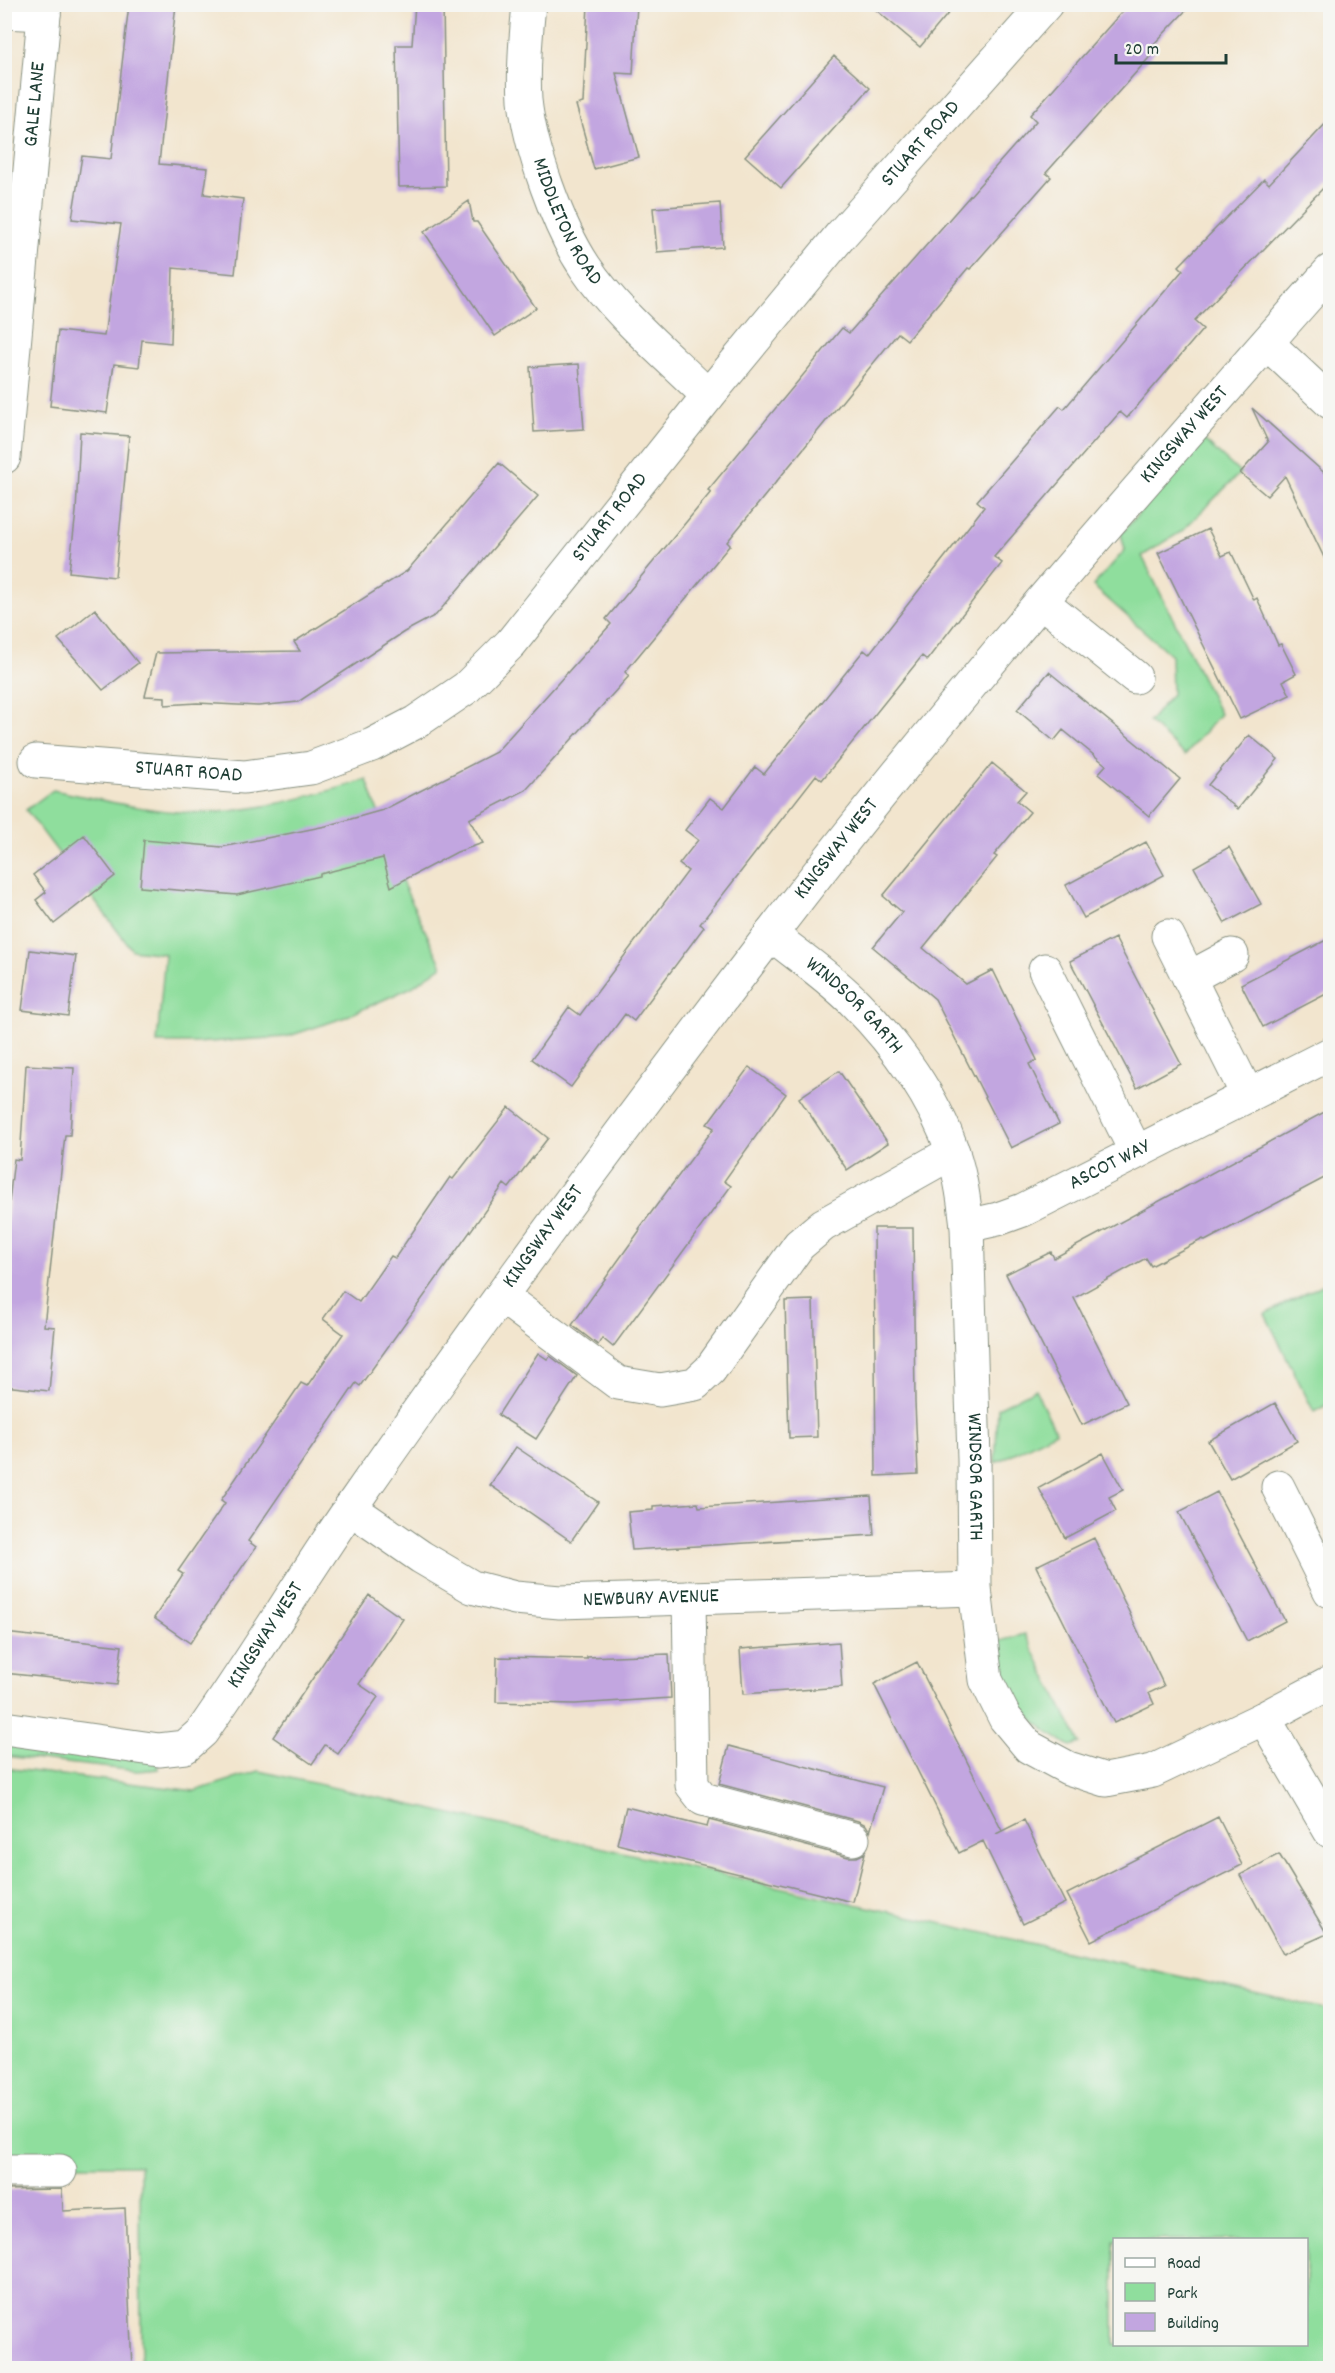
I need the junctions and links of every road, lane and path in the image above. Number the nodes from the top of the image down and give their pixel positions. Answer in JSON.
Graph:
{"nodes":[{"id":1,"x":529,"y":4,"type":"edge"},
{"id":2,"x":1046,"y":4,"type":"edge"},
{"id":3,"x":44,"y":9,"type":"edge"},
{"id":4,"x":4,"y":12,"type":"edge"},
{"id":5,"x":1330,"y":271,"type":"edge"},
{"id":6,"x":1267,"y":343,"type":"junction"},
{"id":7,"x":708,"y":396,"type":"junction"},
{"id":8,"x":1330,"y":402,"type":"edge"},
{"id":9,"x":5,"y":443,"type":"edge"},
{"id":10,"x":1042,"y":602,"type":"junction"},
{"id":11,"x":1135,"y":677,"type":"dead end"},
{"id":12,"x":36,"y":761,"type":"dead end"},
{"id":13,"x":771,"y":934,"type":"junction"},
{"id":14,"x":1168,"y":936,"type":"dead end"},
{"id":15,"x":1232,"y":955,"type":"dead end"},
{"id":16,"x":1046,"y":969,"type":"dead end"},
{"id":17,"x":1190,"y":978,"type":"junction"},
{"id":18,"x":1330,"y":1054,"type":"edge"},
{"id":19,"x":1248,"y":1096,"type":"junction"},
{"id":20,"x":953,"y":1152,"type":"junction"},
{"id":21,"x":1136,"y":1152,"type":"junction"},
{"id":22,"x":967,"y":1226,"type":"junction"},
{"id":23,"x":501,"y":1296,"type":"junction"},
{"id":24,"x":1278,"y":1488,"type":"dead end"},
{"id":25,"x":350,"y":1508,"type":"junction"},
{"id":26,"x":975,"y":1589,"type":"junction"},
{"id":27,"x":1330,"y":1591,"type":"edge"},
{"id":28,"x":689,"y":1598,"type":"junction"},
{"id":29,"x":1330,"y":1683,"type":"edge"},
{"id":30,"x":1264,"y":1718,"type":"junction"},
{"id":31,"x":4,"y":1728,"type":"edge"},
{"id":32,"x":1330,"y":1831,"type":"edge"},
{"id":33,"x":853,"y":1839,"type":"dead end"},
{"id":34,"x":4,"y":2171,"type":"edge"},
{"id":35,"x":60,"y":2171,"type":"dead end"}],
"edges":[{"from":1,"to":7,"type":"street","name":"MIDDLETON ROAD"},
{"from":2,"to":7,"type":"street","name":"STUART ROAD"},
{"from":3,"to":4,"type":"street"},
{"from":3,"to":9,"type":"street","name":"GALE LANE"},
{"from":5,"to":6,"type":"street","name":"KINGSWAY WEST"},
{"from":6,"to":8,"type":"street"},
{"from":6,"to":10,"type":"street","name":"KINGSWAY WEST"},
{"from":7,"to":12,"type":"street","name":"STUART ROAD"},
{"from":10,"to":11,"type":"street"},
{"from":10,"to":13,"type":"street","name":"KINGSWAY WEST"},
{"from":13,"to":20,"type":"street","name":"WINDSOR GARTH"},
{"from":13,"to":23,"type":"street","name":"KINGSWAY WEST"},
{"from":14,"to":17,"type":"street"},
{"from":15,"to":17,"type":"street"},
{"from":16,"to":21,"type":"street"},
{"from":17,"to":19,"type":"street"},
{"from":18,"to":19,"type":"street","name":"ASCOT WAY"},
{"from":19,"to":21,"type":"street","name":"ASCOT WAY"},
{"from":20,"to":22,"type":"street","name":"WINDSOR GARTH"},
{"from":20,"to":23,"type":"street"},
{"from":21,"to":22,"type":"street","name":"ASCOT WAY"},
{"from":22,"to":26,"type":"street","name":"WINDSOR GARTH"},
{"from":23,"to":25,"type":"street","name":"KINGSWAY WEST"},
{"from":24,"to":27,"type":"street"},
{"from":25,"to":28,"type":"street","name":"NEWBURY AVENUE"},
{"from":25,"to":31,"type":"street","name":"KINGSWAY WEST"},
{"from":26,"to":28,"type":"street","name":"NEWBURY AVENUE"},
{"from":26,"to":30,"type":"street","name":"WINDSOR GARTH"},
{"from":28,"to":33,"type":"street"},
{"from":29,"to":30,"type":"street","name":"WINDSOR GARTH"},
{"from":30,"to":32,"type":"street"},
{"from":34,"to":35,"type":"street"}]}
